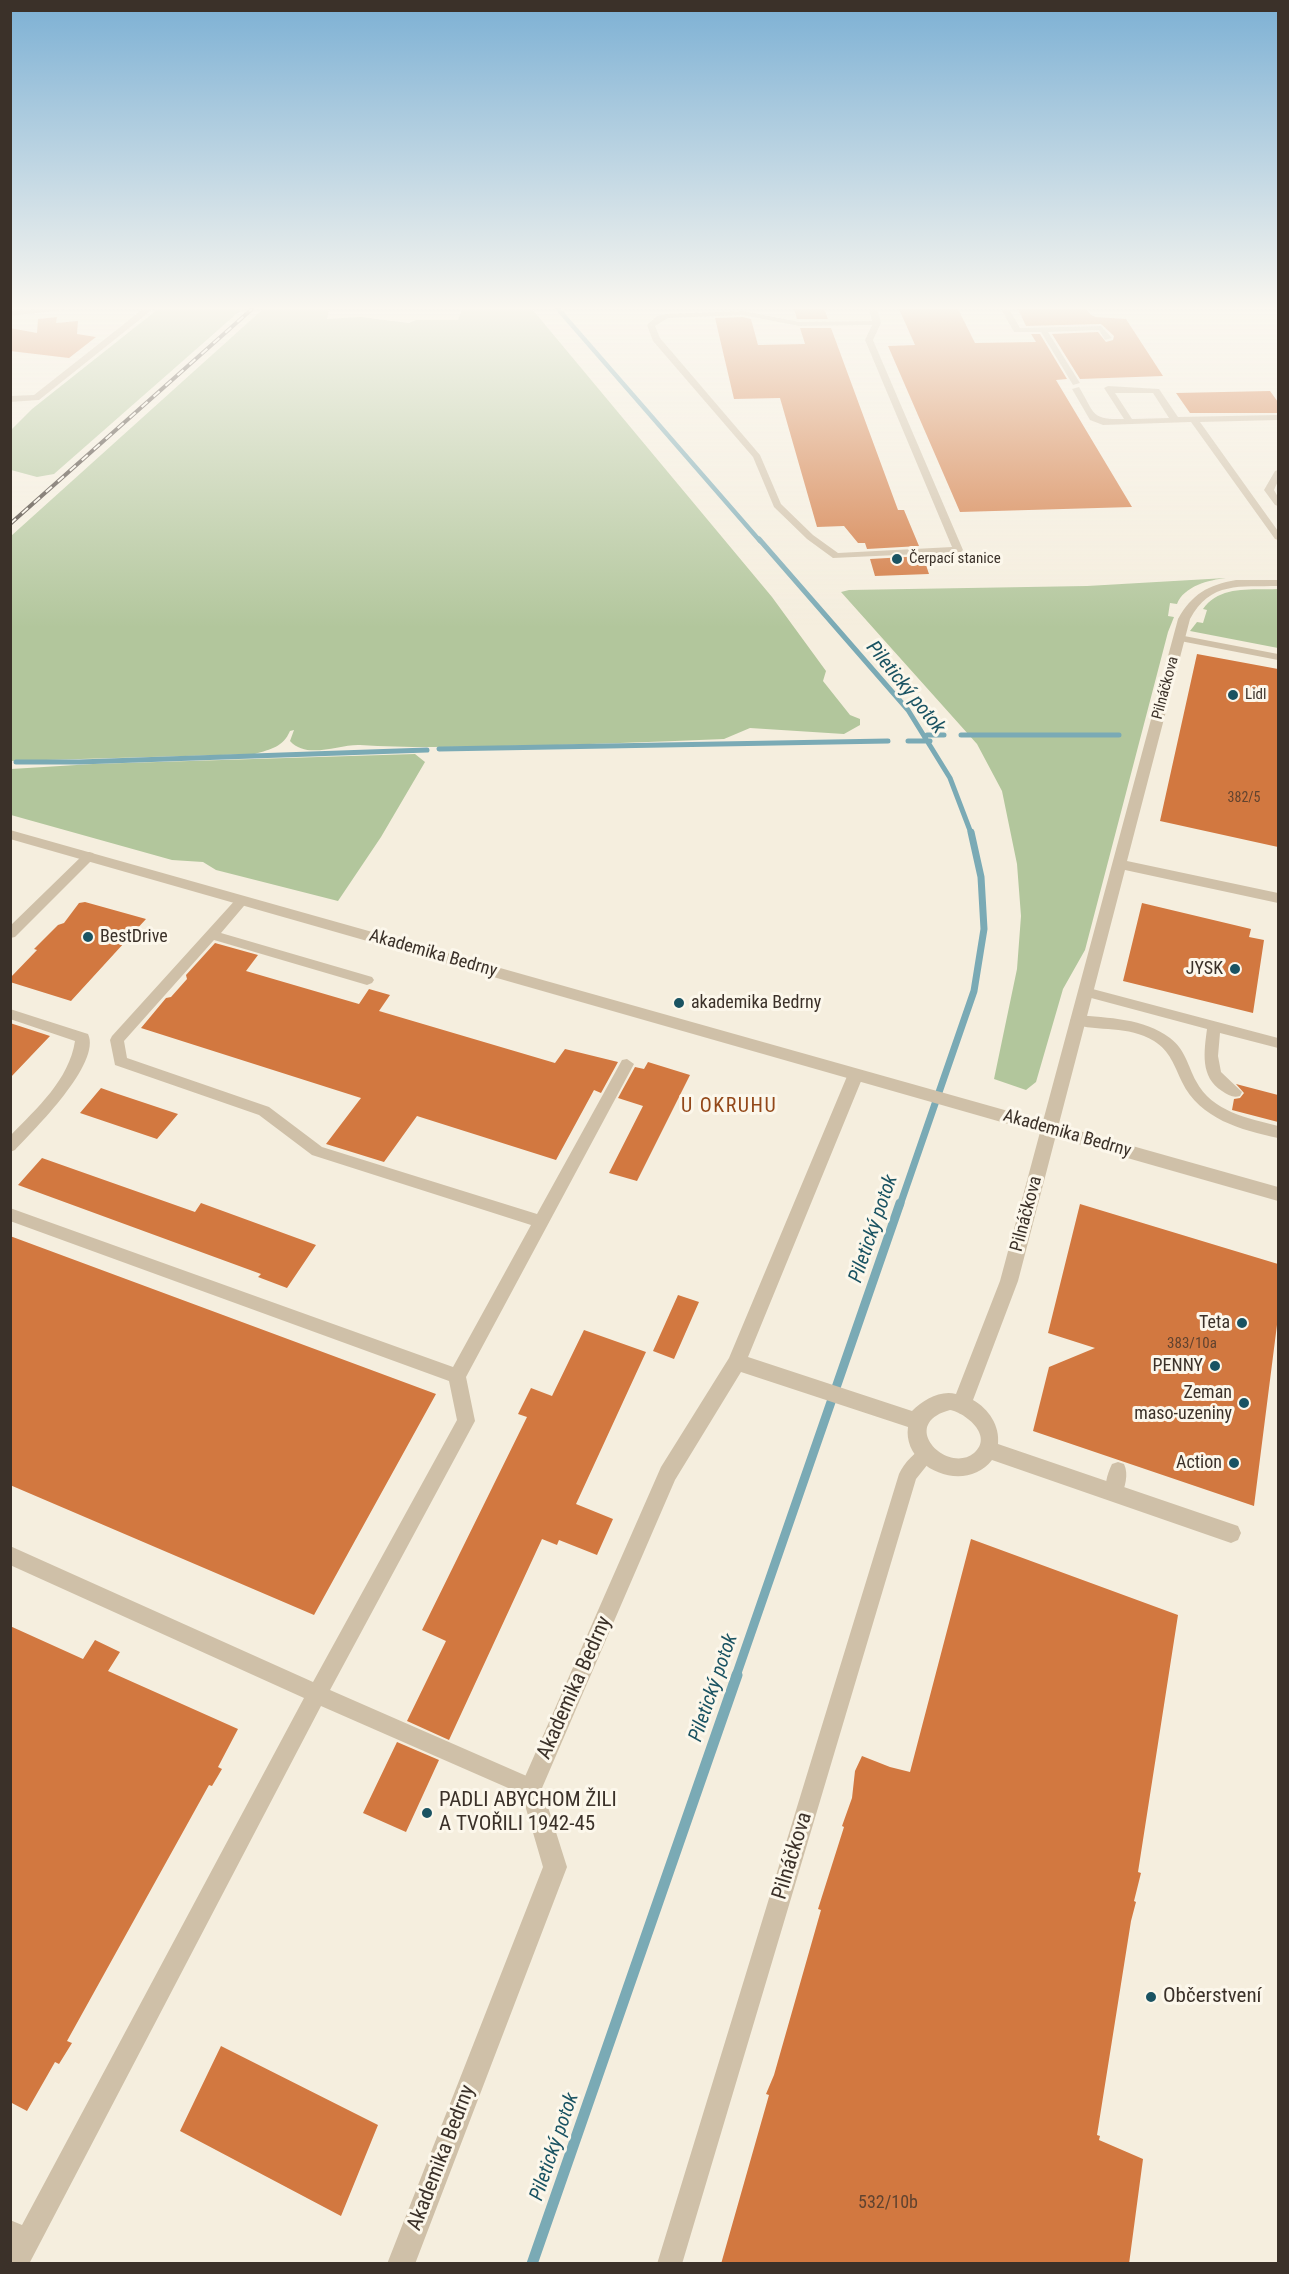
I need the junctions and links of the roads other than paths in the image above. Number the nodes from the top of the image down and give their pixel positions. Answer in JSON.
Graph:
{"nodes":[{"id":1,"x":723,"y":415,"type":"edge"},
{"id":2,"x":901,"y":415,"type":"edge"},
{"id":3,"x":1093,"y":415,"type":"edge"},
{"id":4,"x":1126,"y":415,"type":"edge"},
{"id":5,"x":1172,"y":415,"type":"edge"},
{"id":6,"x":1278,"y":417,"type":"edge"},
{"id":7,"x":1175,"y":420,"type":"junction"},
{"id":8,"x":1194,"y":420,"type":"junction"},
{"id":9,"x":1130,"y":422,"type":"junction"},
{"id":10,"x":1278,"y":473,"type":"edge"},
{"id":11,"x":1278,"y":503,"type":"edge"},
{"id":12,"x":1278,"y":537,"type":"edge"},
{"id":13,"x":1278,"y":583,"type":"edge"},
{"id":14,"x":1179,"y":638,"type":"junction"},
{"id":15,"x":1278,"y":657,"type":"edge"},
{"id":16,"x":10,"y":834,"type":"edge"},
{"id":17,"x":89,"y":856,"type":"junction"},
{"id":18,"x":1119,"y":864,"type":"junction"},
{"id":19,"x":1278,"y":898,"type":"edge"},
{"id":20,"x":243,"y":900,"type":"junction"},
{"id":21,"x":10,"y":934,"type":"edge"},
{"id":22,"x":211,"y":935,"type":"junction"},
{"id":23,"x":367,"y":980,"type":"dead end"},
{"id":24,"x":1085,"y":992,"type":"junction"},
{"id":25,"x":10,"y":1014,"type":"edge"},
{"id":26,"x":1077,"y":1020,"type":"junction"},
{"id":27,"x":1214,"y":1026,"type":"junction"},
{"id":28,"x":1278,"y":1043,"type":"edge"},
{"id":29,"x":627,"y":1064,"type":"dead end"},
{"id":30,"x":856,"y":1074,"type":"junction"},
{"id":31,"x":1235,"y":1092,"type":"dead end"},
{"id":32,"x":1049,"y":1129,"type":"junction"},
{"id":33,"x":1278,"y":1132,"type":"edge"},
{"id":34,"x":10,"y":1146,"type":"edge"},
{"id":35,"x":1278,"y":1194,"type":"edge"},
{"id":36,"x":10,"y":1214,"type":"edge"},
{"id":37,"x":541,"y":1222,"type":"junction"},
{"id":38,"x":737,"y":1362,"type":"junction"},
{"id":39,"x":457,"y":1376,"type":"junction"},
{"id":40,"x":962,"y":1404,"type":"junction"},
{"id":41,"x":917,"y":1421,"type":"junction"},
{"id":42,"x":988,"y":1450,"type":"junction"},
{"id":43,"x":927,"y":1454,"type":"junction"},
{"id":44,"x":1118,"y":1470,"type":"dead end"},
{"id":45,"x":1114,"y":1492,"type":"junction"},
{"id":46,"x":1231,"y":1533,"type":"dead end"},
{"id":47,"x":10,"y":1555,"type":"edge"},
{"id":48,"x":317,"y":1694,"type":"junction"},
{"id":49,"x":531,"y":1788,"type":"junction"},
{"id":50,"x":17,"y":2246,"type":"edge"},
{"id":51,"x":401,"y":2264,"type":"edge"},
{"id":52,"x":669,"y":2264,"type":"edge"}],
"edges":[{"from":1,"to":2,"type":"lane"},
{"from":3,"to":9,"type":"lane"},
{"from":4,"to":9,"type":"lane"},
{"from":5,"to":7,"type":"lane"},
{"from":6,"to":8,"type":"lane"},
{"from":7,"to":8,"type":"lane"},
{"from":7,"to":9,"type":"lane"},
{"from":8,"to":12,"type":"lane"},
{"from":10,"to":11,"type":"lane"},
{"from":13,"to":14,"type":"street","name":"Pilnáčkova"},
{"from":14,"to":15,"type":"lane"},
{"from":14,"to":18,"type":"street","name":"Pilnáčkova"},
{"from":16,"to":17,"type":"street","name":"Akademika Bedrny"},
{"from":17,"to":20,"type":"street","name":"Akademika Bedrny"},
{"from":17,"to":21,"type":"lane"},
{"from":18,"to":19,"type":"street"},
{"from":18,"to":24,"type":"street","name":"Pilnáčkova"},
{"from":20,"to":22,"type":"lane"},
{"from":20,"to":30,"type":"street","name":"Akademika Bedrny"},
{"from":22,"to":23,"type":"lane"},
{"from":22,"to":37,"type":"lane"},
{"from":24,"to":26,"type":"street","name":"Pilnáčkova"},
{"from":24,"to":27,"type":"lane"},
{"from":25,"to":34,"type":"lane"},
{"from":26,"to":32,"type":"street","name":"Pilnáčkova"},
{"from":26,"to":33,"type":"lane"},
{"from":27,"to":28,"type":"lane"},
{"from":27,"to":31,"type":"lane"},
{"from":29,"to":37,"type":"lane"},
{"from":30,"to":32,"type":"street","name":"Akademika Bedrny"},
{"from":30,"to":38,"type":"street","name":"Akademika Bedrny"},
{"from":32,"to":35,"type":"street","name":"Akademika Bedrny"},
{"from":32,"to":40,"type":"street","name":"Pilnáčkova"},
{"from":36,"to":39,"type":"lane"},
{"from":37,"to":39,"type":"lane"},
{"from":38,"to":41,"type":"street"},
{"from":38,"to":49,"type":"street","name":"Akademika Bedrny"},
{"from":39,"to":48,"type":"lane"},
{"from":40,"to":41,"type":"street"},
{"from":40,"to":42,"type":"street"},
{"from":41,"to":43,"type":"street"},
{"from":42,"to":43,"type":"street"},
{"from":42,"to":45,"type":"street"},
{"from":43,"to":52,"type":"lane","name":"Pilnáčkova"},
{"from":44,"to":45,"type":"lane"},
{"from":45,"to":46,"type":"street"},
{"from":47,"to":48,"type":"lane"},
{"from":48,"to":49,"type":"lane"},
{"from":48,"to":50,"type":"lane"},
{"from":49,"to":51,"type":"street","name":"Akademika Bedrny"}]}
